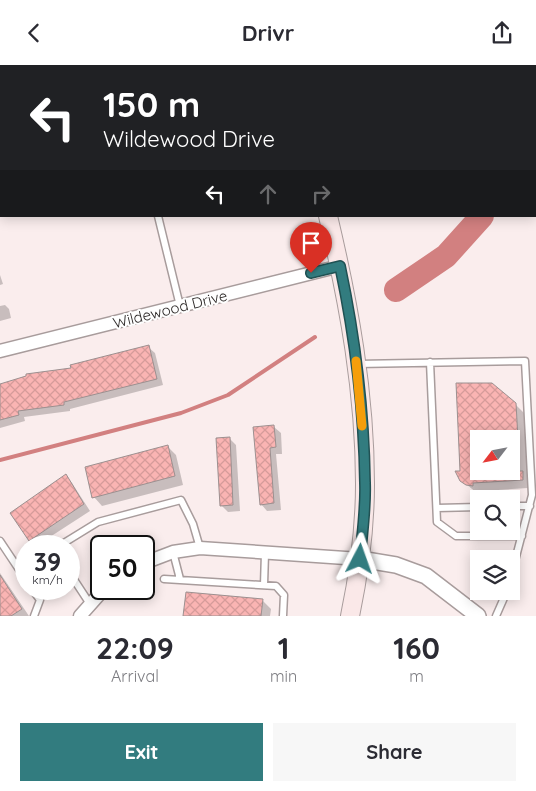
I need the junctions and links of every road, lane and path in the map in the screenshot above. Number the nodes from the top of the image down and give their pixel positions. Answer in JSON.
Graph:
{"nodes":[{"id":1,"x":158,"y":217,"type":"edge"},
{"id":2,"x":328,"y":217,"type":"edge"},
{"id":3,"x":340,"y":266,"type":"junction"},
{"id":4,"x":180,"y":306,"type":"junction"},
{"id":5,"x":0,"y":351,"type":"edge"},
{"id":6,"x":430,"y":362,"type":"junction"},
{"id":7,"x":356,"y":364,"type":"junction"},
{"id":8,"x":520,"y":506,"type":"edge"},
{"id":9,"x":530,"y":506,"type":"junction"},
{"id":10,"x":470,"y":507,"type":"edge"},
{"id":11,"x":436,"y":508,"type":"junction"},
{"id":12,"x":77,"y":535,"type":"edge"},
{"id":13,"x":522,"y":536,"type":"junction"},
{"id":14,"x":0,"y":541,"type":"edge"},
{"id":15,"x":200,"y":548,"type":"junction"},
{"id":16,"x":518,"y":550,"type":"edge"},
{"id":17,"x":173,"y":552,"type":"junction"},
{"id":18,"x":265,"y":553,"type":"junction"},
{"id":19,"x":155,"y":559,"type":"edge"},
{"id":20,"x":360,"y":559,"type":"junction"},
{"id":21,"x":15,"y":564,"type":"edge"},
{"id":22,"x":164,"y":579,"type":"dead end"},
{"id":23,"x":180,"y":579,"type":"junction"},
{"id":24,"x":264,"y":585,"type":"junction"},
{"id":25,"x":80,"y":588,"type":"edge"},
{"id":26,"x":40,"y":600,"type":"edge"},
{"id":27,"x":93,"y":600,"type":"edge"},
{"id":28,"x":503,"y":600,"type":"edge"},
{"id":29,"x":90,"y":603,"type":"junction"},
{"id":30,"x":34,"y":616,"type":"edge"},
{"id":31,"x":80,"y":616,"type":"edge"},
{"id":32,"x":283,"y":616,"type":"edge"},
{"id":33,"x":350,"y":616,"type":"edge"},
{"id":34,"x":478,"y":616,"type":"edge"},
{"id":35,"x":496,"y":616,"type":"edge"}],
"edges":[{"from":1,"to":4,"type":"lane"},
{"from":2,"to":3,"type":"main road"},
{"from":3,"to":4,"type":"street","name":"Wildewood Drive"},
{"from":3,"to":7,"type":"main road"},
{"from":4,"to":5,"type":"street","name":"Wildewood Drive"},
{"from":6,"to":7,"type":"lane"},
{"from":6,"to":9,"type":"lane"},
{"from":6,"to":11,"type":"lane"},
{"from":7,"to":20,"type":"main road"},
{"from":8,"to":9,"type":"lane"},
{"from":9,"to":13,"type":"lane"},
{"from":10,"to":11,"type":"lane"},
{"from":11,"to":13,"type":"lane"},
{"from":12,"to":15,"type":"lane"},
{"from":13,"to":16,"type":"lane"},
{"from":14,"to":21,"type":"lane"},
{"from":15,"to":17,"type":"street"},
{"from":15,"to":18,"type":"street"},
{"from":17,"to":19,"type":"street"},
{"from":17,"to":23,"type":"lane"},
{"from":18,"to":20,"type":"street"},
{"from":18,"to":24,"type":"lane"},
{"from":20,"to":33,"type":"main road"},
{"from":20,"to":34,"type":"street"},
{"from":22,"to":23,"type":"lane"},
{"from":23,"to":24,"type":"lane"},
{"from":24,"to":32,"type":"lane"},
{"from":25,"to":29,"type":"lane"},
{"from":26,"to":30,"type":"lane"},
{"from":27,"to":29,"type":"street"},
{"from":28,"to":35,"type":"lane"},
{"from":29,"to":31,"type":"street"}]}
